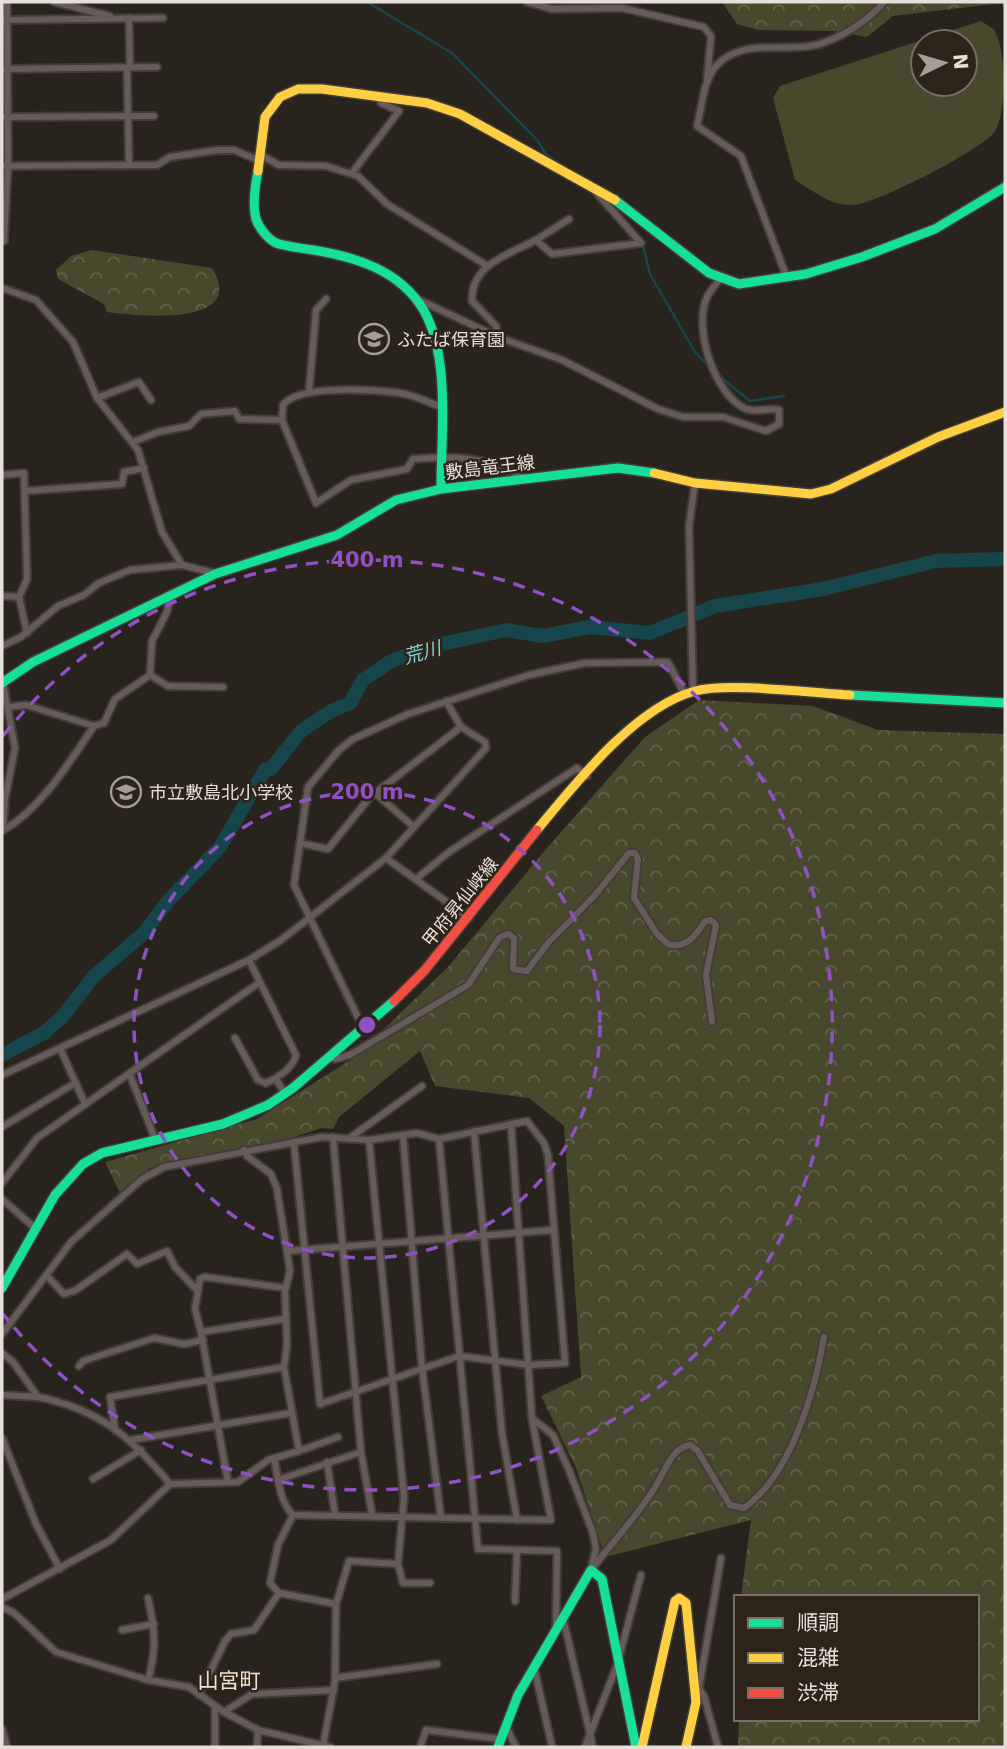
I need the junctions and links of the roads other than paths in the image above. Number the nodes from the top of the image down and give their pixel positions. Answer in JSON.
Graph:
{"nodes":[{"id":1,"x":7,"y":2,"type":"edge"},
{"id":2,"x":54,"y":2,"type":"edge"},
{"id":3,"x":527,"y":2,"type":"edge"},
{"id":4,"x":884,"y":2,"type":"edge"},
{"id":5,"x":118,"y":18,"type":"junction"},
{"id":6,"x":129,"y":18,"type":"junction"},
{"id":7,"x":163,"y":18,"type":"dead end"},
{"id":8,"x":5,"y":20,"type":"edge"},
{"id":9,"x":157,"y":67,"type":"dead end"},
{"id":10,"x":128,"y":68,"type":"junction"},
{"id":11,"x":5,"y":69,"type":"edge"},
{"id":12,"x":707,"y":84,"type":"junction"},
{"id":13,"x":380,"y":96,"type":"junction"},
{"id":14,"x":128,"y":116,"type":"junction"},
{"id":15,"x":154,"y":116,"type":"dead end"},
{"id":16,"x":5,"y":117,"type":"edge"},
{"id":17,"x":259,"y":157,"type":"junction"},
{"id":18,"x":130,"y":165,"type":"junction"},
{"id":19,"x":5,"y":166,"type":"edge"},
{"id":20,"x":352,"y":173,"type":"junction"},
{"id":21,"x":590,"y":186,"type":"junction"},
{"id":22,"x":1005,"y":187,"type":"edge"},
{"id":23,"x":569,"y":219,"type":"dead end"},
{"id":24,"x":536,"y":240,"type":"junction"},
{"id":25,"x":4,"y":241,"type":"dead end"},
{"id":26,"x":486,"y":265,"type":"junction"},
{"id":27,"x":787,"y":278,"type":"junction"},
{"id":28,"x":720,"y":279,"type":"junction"},
{"id":29,"x":2,"y":288,"type":"edge"},
{"id":30,"x":414,"y":297,"type":"junction"},
{"id":31,"x":326,"y":299,"type":"dead end"},
{"id":32,"x":498,"y":337,"type":"junction"},
{"id":33,"x":309,"y":393,"type":"junction"},
{"id":34,"x":97,"y":398,"type":"junction"},
{"id":35,"x":151,"y":400,"type":"dead end"},
{"id":36,"x":441,"y":407,"type":"junction"},
{"id":37,"x":1005,"y":412,"type":"edge"},
{"id":38,"x":282,"y":420,"type":"junction"},
{"id":39,"x":133,"y":442,"type":"junction"},
{"id":40,"x":441,"y":456,"type":"junction"},
{"id":41,"x":144,"y":468,"type":"junction"},
{"id":42,"x":2,"y":475,"type":"edge"},
{"id":43,"x":525,"y":478,"type":"junction"},
{"id":44,"x":695,"y":482,"type":"junction"},
{"id":45,"x":441,"y":489,"type":"junction"},
{"id":46,"x":25,"y":491,"type":"junction"},
{"id":47,"x":182,"y":565,"type":"junction"},
{"id":48,"x":215,"y":574,"type":"junction"},
{"id":49,"x":171,"y":594,"type":"junction"},
{"id":50,"x":2,"y":596,"type":"edge"},
{"id":51,"x":19,"y":597,"type":"junction"},
{"id":52,"x":27,"y":633,"type":"junction"},
{"id":53,"x":2,"y":646,"type":"edge"},
{"id":54,"x":150,"y":675,"type":"junction"},
{"id":55,"x":2,"y":683,"type":"edge"},
{"id":56,"x":223,"y":687,"type":"dead end"},
{"id":57,"x":689,"y":693,"type":"junction"},
{"id":58,"x":446,"y":701,"type":"junction"},
{"id":59,"x":1005,"y":703,"type":"edge"},
{"id":60,"x":8,"y":707,"type":"junction"},
{"id":61,"x":94,"y":726,"type":"junction"},
{"id":62,"x":461,"y":727,"type":"junction"},
{"id":63,"x":587,"y":776,"type":"junction"},
{"id":64,"x":375,"y":793,"type":"junction"},
{"id":65,"x":414,"y":827,"type":"junction"},
{"id":66,"x":2,"y":830,"type":"edge"},
{"id":67,"x":300,"y":843,"type":"junction"},
{"id":68,"x":386,"y":858,"type":"junction"},
{"id":69,"x":416,"y":878,"type":"junction"},
{"id":70,"x":469,"y":918,"type":"junction"},
{"id":71,"x":309,"y":920,"type":"junction"},
{"id":72,"x":249,"y":960,"type":"junction"},
{"id":73,"x":260,"y":982,"type":"junction"},
{"id":74,"x":712,"y":1021,"type":"dead end"},
{"id":75,"x":363,"y":1028,"type":"junction"},
{"id":76,"x":235,"y":1038,"type":"dead end"},
{"id":77,"x":60,"y":1048,"type":"junction"},
{"id":78,"x":328,"y":1057,"type":"junction"},
{"id":79,"x":2,"y":1075,"type":"edge"},
{"id":80,"x":130,"y":1075,"type":"junction"},
{"id":81,"x":275,"y":1079,"type":"junction"},
{"id":82,"x":75,"y":1083,"type":"junction"},
{"id":83,"x":422,"y":1086,"type":"dead end"},
{"id":84,"x":285,"y":1094,"type":"junction"},
{"id":85,"x":85,"y":1104,"type":"junction"},
{"id":86,"x":511,"y":1124,"type":"junction"},
{"id":87,"x":2,"y":1128,"type":"edge"},
{"id":88,"x":474,"y":1131,"type":"junction"},
{"id":89,"x":403,"y":1135,"type":"junction"},
{"id":90,"x":333,"y":1137,"type":"junction"},
{"id":91,"x":351,"y":1138,"type":"junction"},
{"id":92,"x":155,"y":1139,"type":"junction"},
{"id":93,"x":439,"y":1139,"type":"junction"},
{"id":94,"x":369,"y":1140,"type":"junction"},
{"id":95,"x":294,"y":1144,"type":"junction"},
{"id":96,"x":244,"y":1150,"type":"junction"},
{"id":97,"x":2,"y":1183,"type":"edge"},
{"id":98,"x":2,"y":1199,"type":"edge"},
{"id":99,"x":36,"y":1229,"type":"junction"},
{"id":100,"x":553,"y":1230,"type":"junction"},
{"id":101,"x":520,"y":1232,"type":"junction"},
{"id":102,"x":484,"y":1235,"type":"junction"},
{"id":103,"x":448,"y":1239,"type":"junction"},
{"id":104,"x":412,"y":1241,"type":"junction"},
{"id":105,"x":378,"y":1244,"type":"junction"},
{"id":106,"x":343,"y":1247,"type":"junction"},
{"id":107,"x":306,"y":1250,"type":"junction"},
{"id":108,"x":288,"y":1251,"type":"junction"},
{"id":109,"x":47,"y":1276,"type":"junction"},
{"id":110,"x":2,"y":1288,"type":"edge"},
{"id":111,"x":285,"y":1288,"type":"junction"},
{"id":112,"x":196,"y":1289,"type":"junction"},
{"id":113,"x":284,"y":1319,"type":"junction"},
{"id":114,"x":201,"y":1332,"type":"junction"},
{"id":115,"x":2,"y":1334,"type":"edge"},
{"id":116,"x":824,"y":1337,"type":"dead end"},
{"id":117,"x":204,"y":1340,"type":"junction"},
{"id":118,"x":2,"y":1353,"type":"edge"},
{"id":119,"x":459,"y":1356,"type":"junction"},
{"id":120,"x":494,"y":1359,"type":"junction"},
{"id":121,"x":79,"y":1366,"type":"dead end"},
{"id":122,"x":528,"y":1366,"type":"junction"},
{"id":123,"x":284,"y":1367,"type":"junction"},
{"id":124,"x":422,"y":1368,"type":"junction"},
{"id":125,"x":210,"y":1379,"type":"junction"},
{"id":126,"x":391,"y":1379,"type":"junction"},
{"id":127,"x":356,"y":1391,"type":"junction"},
{"id":128,"x":2,"y":1395,"type":"edge"},
{"id":129,"x":37,"y":1397,"type":"junction"},
{"id":130,"x":291,"y":1413,"type":"junction"},
{"id":131,"x":532,"y":1419,"type":"junction"},
{"id":132,"x":219,"y":1426,"type":"junction"},
{"id":133,"x":116,"y":1429,"type":"junction"},
{"id":134,"x":338,"y":1437,"type":"dead end"},
{"id":135,"x":2,"y":1438,"type":"edge"},
{"id":136,"x":131,"y":1440,"type":"junction"},
{"id":137,"x":141,"y":1450,"type":"junction"},
{"id":138,"x":299,"y":1451,"type":"junction"},
{"id":139,"x":361,"y":1452,"type":"junction"},
{"id":140,"x":274,"y":1458,"type":"junction"},
{"id":141,"x":327,"y":1462,"type":"junction"},
{"id":142,"x":93,"y":1479,"type":"dead end"},
{"id":143,"x":278,"y":1480,"type":"junction"},
{"id":144,"x":229,"y":1482,"type":"junction"},
{"id":145,"x":170,"y":1484,"type":"junction"},
{"id":146,"x":335,"y":1514,"type":"junction"},
{"id":147,"x":372,"y":1514,"type":"junction"},
{"id":148,"x":293,"y":1515,"type":"junction"},
{"id":149,"x":404,"y":1516,"type":"junction"},
{"id":150,"x":441,"y":1518,"type":"junction"},
{"id":151,"x":476,"y":1519,"type":"junction"},
{"id":152,"x":517,"y":1520,"type":"junction"},
{"id":153,"x":517,"y":1550,"type":"junction"},
{"id":154,"x":721,"y":1558,"type":"dead end"},
{"id":155,"x":398,"y":1564,"type":"junction"},
{"id":156,"x":60,"y":1569,"type":"junction"},
{"id":157,"x":590,"y":1570,"type":"junction"},
{"id":158,"x":641,"y":1575,"type":"dead end"},
{"id":159,"x":430,"y":1583,"type":"dead end"},
{"id":160,"x":279,"y":1593,"type":"junction"},
{"id":161,"x":148,"y":1598,"type":"dead end"},
{"id":162,"x":2,"y":1599,"type":"edge"},
{"id":163,"x":515,"y":1601,"type":"dead end"},
{"id":164,"x":336,"y":1604,"type":"junction"},
{"id":165,"x":2,"y":1607,"type":"edge"},
{"id":166,"x":563,"y":1616,"type":"junction"},
{"id":167,"x":154,"y":1624,"type":"junction"},
{"id":168,"x":556,"y":1628,"type":"junction"},
{"id":169,"x":122,"y":1630,"type":"dead end"},
{"id":170,"x":437,"y":1664,"type":"dead end"},
{"id":171,"x":617,"y":1665,"type":"junction"},
{"id":172,"x":534,"y":1667,"type":"junction"},
{"id":173,"x":335,"y":1678,"type":"junction"},
{"id":174,"x":148,"y":1680,"type":"junction"},
{"id":175,"x":699,"y":1689,"type":"junction"},
{"id":176,"x":334,"y":1690,"type":"junction"},
{"id":177,"x":199,"y":1695,"type":"junction"},
{"id":178,"x":696,"y":1702,"type":"junction"},
{"id":179,"x":215,"y":1706,"type":"junction"},
{"id":180,"x":224,"y":1712,"type":"junction"},
{"id":181,"x":505,"y":1724,"type":"junction"},
{"id":182,"x":2,"y":1729,"type":"edge"},
{"id":183,"x":258,"y":1730,"type":"junction"},
{"id":184,"x":590,"y":1734,"type":"junction"},
{"id":185,"x":296,"y":1743,"type":"edge"},
{"id":186,"x":499,"y":1743,"type":"edge"},
{"id":187,"x":327,"y":1746,"type":"edge"},
{"id":188,"x":6,"y":1747,"type":"edge"},
{"id":189,"x":215,"y":1747,"type":"edge"},
{"id":190,"x":257,"y":1747,"type":"edge"},
{"id":191,"x":420,"y":1747,"type":"edge"},
{"id":192,"x":516,"y":1747,"type":"edge"},
{"id":193,"x":552,"y":1747,"type":"edge"},
{"id":194,"x":585,"y":1747,"type":"edge"},
{"id":195,"x":593,"y":1747,"type":"edge"},
{"id":196,"x":636,"y":1747,"type":"edge"},
{"id":197,"x":642,"y":1747,"type":"edge"},
{"id":198,"x":686,"y":1747,"type":"edge"},
{"id":199,"x":718,"y":1747,"type":"edge"}],
"edges":[{"from":1,"to":8,"type":"street"},
{"from":2,"to":5,"type":"street"},
{"from":3,"to":12,"type":"street"},
{"from":4,"to":12,"type":"street"},
{"from":5,"to":6,"type":"street"},
{"from":5,"to":8,"type":"street"},
{"from":6,"to":7,"type":"street"},
{"from":6,"to":10,"type":"street"},
{"from":8,"to":11,"type":"street"},
{"from":9,"to":10,"type":"street"},
{"from":10,"to":11,"type":"street"},
{"from":10,"to":14,"type":"street"},
{"from":11,"to":16,"type":"street"},
{"from":12,"to":27,"type":"street"},
{"from":13,"to":17,"type":"main road"},
{"from":13,"to":20,"type":"street"},
{"from":13,"to":21,"type":"main road"},
{"from":14,"to":15,"type":"street"},
{"from":14,"to":16,"type":"street"},
{"from":14,"to":18,"type":"street"},
{"from":16,"to":19,"type":"street"},
{"from":17,"to":18,"type":"street"},
{"from":17,"to":20,"type":"street"},
{"from":17,"to":30,"type":"main road"},
{"from":18,"to":19,"type":"street"},
{"from":19,"to":25,"type":"street"},
{"from":20,"to":26,"type":"street"},
{"from":21,"to":24,"type":"street"},
{"from":21,"to":28,"type":"main road"},
{"from":22,"to":27,"type":"main road"},
{"from":23,"to":24,"type":"street"},
{"from":24,"to":26,"type":"street"},
{"from":26,"to":32,"type":"street"},
{"from":27,"to":28,"type":"main road"},
{"from":28,"to":32,"type":"street"},
{"from":29,"to":34,"type":"street"},
{"from":30,"to":32,"type":"street"},
{"from":30,"to":36,"type":"main road"},
{"from":31,"to":33,"type":"street"},
{"from":33,"to":36,"type":"street"},
{"from":33,"to":38,"type":"street"},
{"from":34,"to":35,"type":"street"},
{"from":34,"to":39,"type":"street"},
{"from":36,"to":40,"type":"main road"},
{"from":37,"to":44,"type":"main road","name":"敷島竜王線"},
{"from":38,"to":39,"type":"street"},
{"from":38,"to":40,"type":"street"},
{"from":39,"to":41,"type":"street"},
{"from":40,"to":43,"type":"street"},
{"from":40,"to":45,"type":"main road"},
{"from":41,"to":46,"type":"street"},
{"from":41,"to":47,"type":"street"},
{"from":42,"to":46,"type":"street"},
{"from":43,"to":44,"type":"main road","name":"敷島竜王線"},
{"from":43,"to":45,"type":"main road","name":"敷島竜王線"},
{"from":44,"to":57,"type":"street"},
{"from":45,"to":48,"type":"main road","name":"敷島竜王線"},
{"from":46,"to":51,"type":"street"},
{"from":47,"to":48,"type":"street"},
{"from":47,"to":52,"type":"street"},
{"from":48,"to":49,"type":"main road","name":"敷島竜王線"},
{"from":49,"to":54,"type":"street"},
{"from":49,"to":55,"type":"main road","name":"敷島竜王線"},
{"from":50,"to":51,"type":"street"},
{"from":51,"to":52,"type":"street"},
{"from":52,"to":53,"type":"street"},
{"from":54,"to":56,"type":"street"},
{"from":54,"to":61,"type":"street"},
{"from":55,"to":60,"type":"street"},
{"from":57,"to":58,"type":"street"},
{"from":57,"to":59,"type":"main road","name":"甲府昇仙峡線"},
{"from":57,"to":63,"type":"main road","name":"甲府昇仙峡線"},
{"from":58,"to":62,"type":"street"},
{"from":58,"to":67,"type":"street"},
{"from":60,"to":61,"type":"street"},
{"from":60,"to":66,"type":"street"},
{"from":61,"to":66,"type":"street"},
{"from":62,"to":64,"type":"street"},
{"from":62,"to":65,"type":"street"},
{"from":63,"to":69,"type":"street"},
{"from":63,"to":70,"type":"main road","name":"甲府昇仙峡線"},
{"from":64,"to":65,"type":"street"},
{"from":64,"to":67,"type":"street"},
{"from":65,"to":68,"type":"street"},
{"from":67,"to":71,"type":"street"},
{"from":68,"to":69,"type":"street"},
{"from":68,"to":71,"type":"street"},
{"from":69,"to":70,"type":"street"},
{"from":70,"to":75,"type":"main road","name":"甲府昇仙峡線"},
{"from":71,"to":72,"type":"street"},
{"from":71,"to":75,"type":"street"},
{"from":72,"to":73,"type":"street"},
{"from":72,"to":77,"type":"street"},
{"from":73,"to":80,"type":"street"},
{"from":73,"to":81,"type":"street"},
{"from":74,"to":78,"type":"street"},
{"from":75,"to":78,"type":"main road","name":"甲府昇仙峡線"},
{"from":76,"to":81,"type":"street"},
{"from":77,"to":79,"type":"street"},
{"from":77,"to":82,"type":"street"},
{"from":78,"to":84,"type":"main road","name":"甲府昇仙峡線"},
{"from":80,"to":85,"type":"street"},
{"from":80,"to":92,"type":"street"},
{"from":81,"to":84,"type":"street"},
{"from":82,"to":85,"type":"street"},
{"from":82,"to":87,"type":"street"},
{"from":83,"to":91,"type":"street"},
{"from":84,"to":92,"type":"main road","name":"甲府昇仙峡線"},
{"from":85,"to":97,"type":"street"},
{"from":86,"to":88,"type":"street"},
{"from":86,"to":100,"type":"street"},
{"from":86,"to":101,"type":"street"},
{"from":88,"to":93,"type":"street"},
{"from":88,"to":102,"type":"street"},
{"from":89,"to":93,"type":"street"},
{"from":89,"to":94,"type":"street"},
{"from":89,"to":104,"type":"street"},
{"from":90,"to":91,"type":"street"},
{"from":90,"to":95,"type":"street"},
{"from":90,"to":106,"type":"street"},
{"from":91,"to":94,"type":"street"},
{"from":92,"to":99,"type":"main road","name":"甲府昇仙峡線"},
{"from":93,"to":103,"type":"street"},
{"from":94,"to":105,"type":"street"},
{"from":95,"to":96,"type":"street"},
{"from":95,"to":107,"type":"street"},
{"from":96,"to":108,"type":"street"},
{"from":96,"to":109,"type":"street"},
{"from":98,"to":99,"type":"street"},
{"from":99,"to":110,"type":"main road","name":"甲府昇仙峡線"},
{"from":100,"to":101,"type":"street"},
{"from":100,"to":122,"type":"street"},
{"from":101,"to":102,"type":"street"},
{"from":101,"to":122,"type":"street"},
{"from":102,"to":103,"type":"street"},
{"from":102,"to":120,"type":"street"},
{"from":103,"to":104,"type":"street"},
{"from":103,"to":119,"type":"street"},
{"from":104,"to":105,"type":"street"},
{"from":104,"to":124,"type":"street"},
{"from":105,"to":106,"type":"street"},
{"from":105,"to":126,"type":"street"},
{"from":106,"to":107,"type":"street"},
{"from":106,"to":127,"type":"street"},
{"from":107,"to":108,"type":"street"},
{"from":107,"to":127,"type":"street"},
{"from":108,"to":111,"type":"street"},
{"from":109,"to":112,"type":"street"},
{"from":109,"to":115,"type":"street"},
{"from":111,"to":112,"type":"street"},
{"from":111,"to":113,"type":"street"},
{"from":112,"to":114,"type":"street"},
{"from":113,"to":114,"type":"street"},
{"from":113,"to":123,"type":"street"},
{"from":114,"to":117,"type":"street"},
{"from":116,"to":157,"type":"street"},
{"from":117,"to":121,"type":"street"},
{"from":117,"to":125,"type":"street"},
{"from":118,"to":129,"type":"street"},
{"from":119,"to":120,"type":"street"},
{"from":119,"to":124,"type":"street"},
{"from":119,"to":151,"type":"street"},
{"from":120,"to":122,"type":"street"},
{"from":120,"to":152,"type":"street"},
{"from":122,"to":131,"type":"street"},
{"from":123,"to":125,"type":"street"},
{"from":123,"to":130,"type":"street"},
{"from":124,"to":126,"type":"street"},
{"from":124,"to":150,"type":"street"},
{"from":125,"to":132,"type":"street"},
{"from":125,"to":133,"type":"street"},
{"from":126,"to":127,"type":"street"},
{"from":126,"to":149,"type":"street"},
{"from":127,"to":139,"type":"street"},
{"from":128,"to":129,"type":"street"},
{"from":129,"to":133,"type":"street"},
{"from":130,"to":132,"type":"street"},
{"from":130,"to":138,"type":"street"},
{"from":131,"to":152,"type":"street"},
{"from":131,"to":157,"type":"street"},
{"from":132,"to":136,"type":"street"},
{"from":132,"to":144,"type":"street"},
{"from":133,"to":136,"type":"street"},
{"from":134,"to":138,"type":"street"},
{"from":135,"to":156,"type":"street"},
{"from":136,"to":137,"type":"street"},
{"from":137,"to":142,"type":"street"},
{"from":137,"to":145,"type":"street"},
{"from":138,"to":140,"type":"street"},
{"from":139,"to":141,"type":"street"},
{"from":139,"to":147,"type":"street"},
{"from":140,"to":143,"type":"street"},
{"from":140,"to":144,"type":"street"},
{"from":141,"to":143,"type":"street"},
{"from":141,"to":146,"type":"street"},
{"from":143,"to":148,"type":"street"},
{"from":144,"to":145,"type":"street"},
{"from":145,"to":156,"type":"street"},
{"from":146,"to":147,"type":"street"},
{"from":146,"to":148,"type":"street"},
{"from":147,"to":149,"type":"street"},
{"from":148,"to":160,"type":"street"},
{"from":149,"to":150,"type":"street"},
{"from":149,"to":155,"type":"street"},
{"from":150,"to":151,"type":"street"},
{"from":151,"to":152,"type":"street"},
{"from":151,"to":153,"type":"street"},
{"from":153,"to":163,"type":"street"},
{"from":153,"to":168,"type":"street"},
{"from":154,"to":175,"type":"street"},
{"from":155,"to":159,"type":"street"},
{"from":155,"to":164,"type":"street"},
{"from":156,"to":162,"type":"street"},
{"from":157,"to":166,"type":"main road"},
{"from":157,"to":171,"type":"main road"},
{"from":158,"to":171,"type":"street"},
{"from":160,"to":164,"type":"street"},
{"from":160,"to":177,"type":"street"},
{"from":161,"to":167,"type":"street"},
{"from":164,"to":173,"type":"street"},
{"from":165,"to":174,"type":"street"},
{"from":166,"to":168,"type":"main road"},
{"from":166,"to":184,"type":"street"},
{"from":167,"to":169,"type":"street"},
{"from":167,"to":174,"type":"street"},
{"from":168,"to":172,"type":"main road"},
{"from":170,"to":173,"type":"street"},
{"from":171,"to":184,"type":"street"},
{"from":171,"to":196,"type":"main road"},
{"from":172,"to":181,"type":"main road"},
{"from":172,"to":193,"type":"street"},
{"from":173,"to":176,"type":"street"},
{"from":174,"to":177,"type":"street"},
{"from":175,"to":178,"type":"street"},
{"from":175,"to":199,"type":"street"},
{"from":176,"to":180,"type":"street"},
{"from":176,"to":187,"type":"street"},
{"from":177,"to":179,"type":"street"},
{"from":178,"to":197,"type":"main road"},
{"from":178,"to":198,"type":"main road"},
{"from":179,"to":180,"type":"street"},
{"from":179,"to":189,"type":"street"},
{"from":180,"to":183,"type":"street"},
{"from":181,"to":186,"type":"main road"},
{"from":181,"to":192,"type":"street"},
{"from":182,"to":188,"type":"street"},
{"from":183,"to":185,"type":"street"},
{"from":183,"to":190,"type":"street"},
{"from":184,"to":194,"type":"street"},
{"from":184,"to":195,"type":"street"},
{"from":185,"to":187,"type":"street"},
{"from":186,"to":191,"type":"street"}]}
